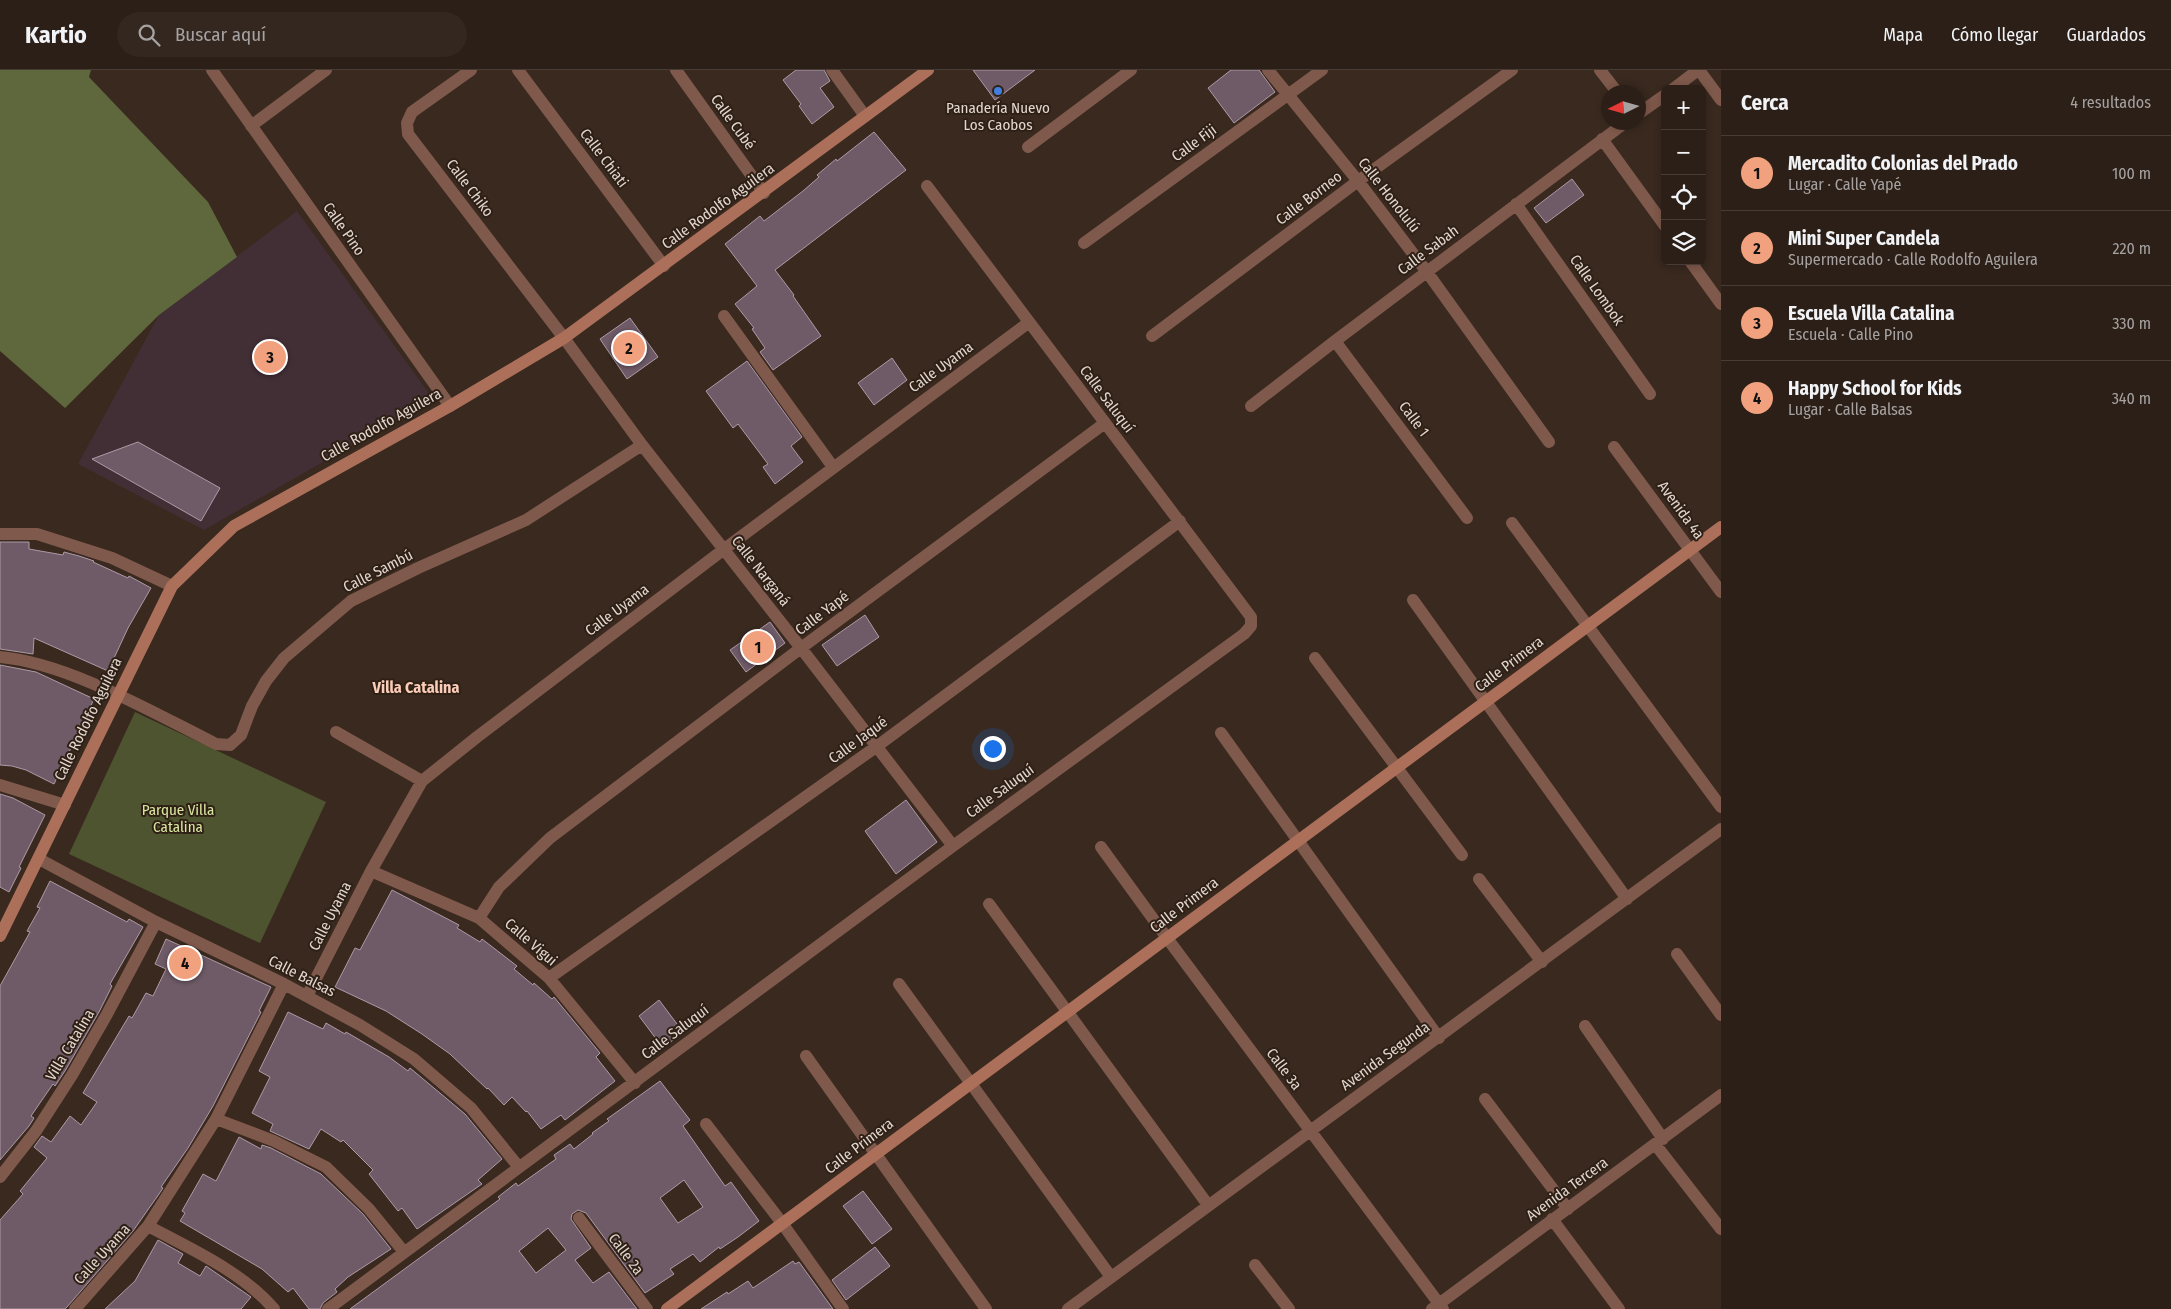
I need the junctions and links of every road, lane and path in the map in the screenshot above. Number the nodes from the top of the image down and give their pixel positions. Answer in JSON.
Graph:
{"nodes":[{"id":1,"x":212,"y":70,"type":"edge"},
{"id":2,"x":326,"y":70,"type":"edge"},
{"id":3,"x":471,"y":70,"type":"edge"},
{"id":4,"x":518,"y":70,"type":"edge"},
{"id":5,"x":676,"y":70,"type":"edge"},
{"id":6,"x":832,"y":70,"type":"edge"},
{"id":7,"x":928,"y":70,"type":"edge"},
{"id":8,"x":1131,"y":70,"type":"edge"},
{"id":9,"x":1268,"y":70,"type":"edge"},
{"id":10,"x":1322,"y":70,"type":"edge"},
{"id":11,"x":1512,"y":70,"type":"edge"},
{"id":12,"x":1600,"y":70,"type":"edge"},
{"id":13,"x":1699,"y":70,"type":"edge"},
{"id":14,"x":1612,"y":85,"type":"edge"},
{"id":15,"x":1678,"y":85,"type":"edge"},
{"id":16,"x":1287,"y":96,"type":"junction"},
{"id":17,"x":1661,"y":97,"type":"edge"},
{"id":18,"x":1721,"y":100,"type":"edge"},
{"id":19,"x":1646,"y":108,"type":"edge"},
{"id":20,"x":865,"y":116,"type":"junction"},
{"id":21,"x":252,"y":126,"type":"junction"},
{"id":22,"x":1615,"y":130,"type":"edge"},
{"id":23,"x":1602,"y":139,"type":"junction"},
{"id":24,"x":1028,"y":147,"type":"dead end"},
{"id":25,"x":1358,"y":182,"type":"junction"},
{"id":26,"x":926,"y":186,"type":"dead end"},
{"id":27,"x":764,"y":192,"type":"junction"},
{"id":28,"x":1516,"y":204,"type":"junction"},
{"id":29,"x":1661,"y":220,"type":"edge"},
{"id":30,"x":1084,"y":243,"type":"dead end"},
{"id":31,"x":1693,"y":265,"type":"edge"},
{"id":32,"x":664,"y":266,"type":"junction"},
{"id":33,"x":1427,"y":272,"type":"junction"},
{"id":34,"x":1721,"y":304,"type":"edge"},
{"id":35,"x":724,"y":316,"type":"dead end"},
{"id":36,"x":1028,"y":323,"type":"junction"},
{"id":37,"x":1152,"y":336,"type":"dead end"},
{"id":38,"x":564,"y":338,"type":"junction"},
{"id":39,"x":1335,"y":340,"type":"junction"},
{"id":40,"x":1650,"y":394,"type":"dead end"},
{"id":41,"x":450,"y":406,"type":"junction"},
{"id":42,"x":1252,"y":406,"type":"dead end"},
{"id":43,"x":1105,"y":423,"type":"junction"},
{"id":44,"x":1549,"y":442,"type":"dead end"},
{"id":45,"x":642,"y":445,"type":"junction"},
{"id":46,"x":1614,"y":447,"type":"dead end"},
{"id":47,"x":833,"y":467,"type":"junction"},
{"id":48,"x":1467,"y":518,"type":"dead end"},
{"id":49,"x":1180,"y":521,"type":"junction"},
{"id":50,"x":1512,"y":523,"type":"dead end"},
{"id":51,"x":1721,"y":527,"type":"edge"},
{"id":52,"x":0,"y":534,"type":"edge"},
{"id":53,"x":723,"y":550,"type":"junction"},
{"id":54,"x":1690,"y":550,"type":"junction"},
{"id":55,"x":172,"y":586,"type":"junction"},
{"id":56,"x":1721,"y":592,"type":"edge"},
{"id":57,"x":1413,"y":600,"type":"dead end"},
{"id":58,"x":1588,"y":626,"type":"junction"},
{"id":59,"x":801,"y":648,"type":"junction"},
{"id":60,"x":0,"y":656,"type":"edge"},
{"id":61,"x":1315,"y":658,"type":"dead end"},
{"id":62,"x":117,"y":695,"type":"junction"},
{"id":63,"x":1486,"y":701,"type":"junction"},
{"id":64,"x":336,"y":732,"type":"dead end"},
{"id":65,"x":1221,"y":733,"type":"dead end"},
{"id":66,"x":876,"y":747,"type":"junction"},
{"id":67,"x":1397,"y":767,"type":"junction"},
{"id":68,"x":422,"y":781,"type":"junction"},
{"id":69,"x":0,"y":785,"type":"edge"},
{"id":70,"x":65,"y":805,"type":"junction"},
{"id":71,"x":1721,"y":807,"type":"edge"},
{"id":72,"x":1721,"y":829,"type":"edge"},
{"id":73,"x":1297,"y":841,"type":"junction"},
{"id":74,"x":952,"y":846,"type":"junction"},
{"id":75,"x":1101,"y":847,"type":"dead end"},
{"id":76,"x":1462,"y":855,"type":"dead end"},
{"id":77,"x":39,"y":859,"type":"junction"},
{"id":78,"x":371,"y":871,"type":"junction"},
{"id":79,"x":1479,"y":879,"type":"dead end"},
{"id":80,"x":1627,"y":899,"type":"junction"},
{"id":81,"x":989,"y":904,"type":"dead end"},
{"id":82,"x":479,"y":918,"type":"junction"},
{"id":83,"x":156,"y":922,"type":"junction"},
{"id":84,"x":0,"y":936,"type":"edge"},
{"id":85,"x":1167,"y":938,"type":"junction"},
{"id":86,"x":1677,"y":954,"type":"dead end"},
{"id":87,"x":1542,"y":962,"type":"junction"},
{"id":88,"x":549,"y":978,"type":"junction"},
{"id":89,"x":284,"y":984,"type":"junction"},
{"id":90,"x":899,"y":984,"type":"dead end"},
{"id":91,"x":307,"y":996,"type":"junction"},
{"id":92,"x":1068,"y":1011,"type":"junction"},
{"id":93,"x":1721,"y":1015,"type":"edge"},
{"id":94,"x":1584,"y":1026,"type":"dead end"},
{"id":95,"x":1439,"y":1038,"type":"junction"},
{"id":96,"x":806,"y":1056,"type":"dead end"},
{"id":97,"x":635,"y":1082,"type":"junction"},
{"id":98,"x":971,"y":1083,"type":"junction"},
{"id":99,"x":1721,"y":1095,"type":"edge"},
{"id":100,"x":1485,"y":1099,"type":"dead end"},
{"id":101,"x":216,"y":1118,"type":"junction"},
{"id":102,"x":706,"y":1124,"type":"dead end"},
{"id":103,"x":1309,"y":1130,"type":"junction"},
{"id":104,"x":1659,"y":1141,"type":"junction"},
{"id":105,"x":876,"y":1154,"type":"junction"},
{"id":106,"x":518,"y":1166,"type":"junction"},
{"id":107,"x":0,"y":1177,"type":"edge"},
{"id":108,"x":1208,"y":1205,"type":"junction"},
{"id":109,"x":1568,"y":1209,"type":"junction"},
{"id":110,"x":579,"y":1218,"type":"dead end"},
{"id":111,"x":1552,"y":1219,"type":"junction"},
{"id":112,"x":782,"y":1223,"type":"junction"},
{"id":113,"x":148,"y":1226,"type":"junction"},
{"id":114,"x":1721,"y":1230,"type":"edge"},
{"id":115,"x":404,"y":1252,"type":"junction"},
{"id":116,"x":1255,"y":1265,"type":"dead end"},
{"id":117,"x":1111,"y":1277,"type":"junction"},
{"id":118,"x":1438,"y":1307,"type":"edge"},
{"id":119,"x":75,"y":1309,"type":"edge"},
{"id":120,"x":274,"y":1309,"type":"edge"},
{"id":121,"x":328,"y":1309,"type":"edge"},
{"id":122,"x":647,"y":1309,"type":"edge"},
{"id":123,"x":666,"y":1309,"type":"edge"},
{"id":124,"x":843,"y":1309,"type":"edge"},
{"id":125,"x":986,"y":1309,"type":"edge"},
{"id":126,"x":1068,"y":1309,"type":"edge"},
{"id":127,"x":1289,"y":1309,"type":"edge"},
{"id":128,"x":1619,"y":1309,"type":"edge"}],
"edges":[{"from":1,"to":21,"type":"street","name":"Calle Pino"},
{"from":2,"to":21,"type":"street"},
{"from":3,"to":38,"type":"street","name":"Calle Chiko"},
{"from":4,"to":32,"type":"street","name":"Calle Chiati"},
{"from":5,"to":27,"type":"street","name":"Calle Cubé"},
{"from":6,"to":20,"type":"street"},
{"from":7,"to":20,"type":"street","name":"Calle Rodolfo Aguilera"},
{"from":8,"to":24,"type":"street"},
{"from":9,"to":16,"type":"street","name":"Calle Honolulú"},
{"from":10,"to":16,"type":"street","name":"Calle Fiji"},
{"from":11,"to":25,"type":"street","name":"Calle Borneo"},
{"from":12,"to":14,"type":"street"},
{"from":13,"to":15,"type":"street"},
{"from":13,"to":18,"type":"street"},
{"from":16,"to":25,"type":"street","name":"Calle Honolulú"},
{"from":16,"to":30,"type":"street","name":"Calle Fiji"},
{"from":17,"to":19,"type":"street"},
{"from":20,"to":27,"type":"street","name":"Calle Rodolfo Aguilera"},
{"from":21,"to":41,"type":"street","name":"Calle Pino"},
{"from":22,"to":23,"type":"street","name":"Calle Sabah"},
{"from":23,"to":28,"type":"street","name":"Calle Sabah"},
{"from":23,"to":29,"type":"street"},
{"from":25,"to":33,"type":"street","name":"Calle Honolulú"},
{"from":25,"to":37,"type":"street","name":"Calle Borneo"},
{"from":26,"to":36,"type":"street","name":"Calle Saluquí"},
{"from":27,"to":32,"type":"street","name":"Calle Rodolfo Aguilera"},
{"from":28,"to":33,"type":"street","name":"Calle Sabah"},
{"from":28,"to":40,"type":"street","name":"Calle Lombok"},
{"from":31,"to":34,"type":"street"},
{"from":32,"to":38,"type":"street","name":"Calle Rodolfo Aguilera"},
{"from":33,"to":39,"type":"street","name":"Calle Sabah"},
{"from":33,"to":44,"type":"street","name":"Calle Honolulú"},
{"from":35,"to":47,"type":"street"},
{"from":36,"to":43,"type":"street","name":"Calle Saluquí"},
{"from":36,"to":47,"type":"street","name":"Calle Uyama"},
{"from":38,"to":41,"type":"street","name":"Calle Rodolfo Aguilera"},
{"from":38,"to":45,"type":"street","name":"Calle Narganá"},
{"from":39,"to":42,"type":"street","name":"Calle Sabah"},
{"from":39,"to":48,"type":"street","name":"Calle 1"},
{"from":41,"to":55,"type":"street","name":"Calle Rodolfo Aguilera"},
{"from":43,"to":49,"type":"street","name":"Calle Saluquí"},
{"from":43,"to":59,"type":"street","name":"Calle Yapé"},
{"from":45,"to":53,"type":"street","name":"Calle Narganá"},
{"from":45,"to":62,"type":"street","name":"Calle Sambú"},
{"from":46,"to":54,"type":"street","name":"Avenida 4a"},
{"from":47,"to":53,"type":"street","name":"Calle Uyama"},
{"from":49,"to":66,"type":"street","name":"Calle Jaqué"},
{"from":49,"to":74,"type":"street","name":"Calle Saluquí"},
{"from":50,"to":58,"type":"street"},
{"from":51,"to":54,"type":"street","name":"Calle Primera"},
{"from":52,"to":55,"type":"street"},
{"from":53,"to":59,"type":"street","name":"Calle Narganá"},
{"from":53,"to":68,"type":"street","name":"Calle Uyama"},
{"from":54,"to":56,"type":"street","name":"Avenida 4a"},
{"from":54,"to":58,"type":"street","name":"Calle Primera"},
{"from":55,"to":62,"type":"street","name":"Calle Rodolfo Aguilera"},
{"from":57,"to":63,"type":"street"},
{"from":58,"to":63,"type":"street","name":"Calle Primera"},
{"from":58,"to":71,"type":"street"},
{"from":59,"to":66,"type":"street","name":"Calle Narganá"},
{"from":59,"to":82,"type":"street","name":"Calle Yapé"},
{"from":60,"to":62,"type":"street","name":"Calle Sambú"},
{"from":61,"to":67,"type":"street"},
{"from":62,"to":70,"type":"street","name":"Calle Rodolfo Aguilera"},
{"from":63,"to":67,"type":"street","name":"Calle Primera"},
{"from":63,"to":80,"type":"street"},
{"from":64,"to":68,"type":"street"},
{"from":65,"to":73,"type":"street"},
{"from":66,"to":74,"type":"street","name":"Calle Narganá"},
{"from":66,"to":88,"type":"street","name":"Calle Jaqué"},
{"from":67,"to":73,"type":"street","name":"Calle Primera"},
{"from":67,"to":76,"type":"street"},
{"from":68,"to":78,"type":"street","name":"Calle Uyama"},
{"from":69,"to":70,"type":"street"},
{"from":70,"to":77,"type":"street","name":"Calle Rodolfo Aguilera"},
{"from":72,"to":80,"type":"street","name":"Avenida Segunda"},
{"from":73,"to":85,"type":"street","name":"Calle Primera"},
{"from":73,"to":95,"type":"street"},
{"from":74,"to":97,"type":"street","name":"Calle Saluquí"},
{"from":75,"to":85,"type":"street","name":"Calle 3a"},
{"from":77,"to":83,"type":"street","name":"Calle Balsas"},
{"from":77,"to":84,"type":"street","name":"Calle Rodolfo Aguilera"},
{"from":78,"to":82,"type":"street","name":"Calle Vigui"},
{"from":78,"to":91,"type":"street","name":"Calle Uyama"},
{"from":79,"to":87,"type":"street"},
{"from":80,"to":87,"type":"street","name":"Avenida Segunda"},
{"from":81,"to":92,"type":"street"},
{"from":82,"to":88,"type":"street","name":"Calle Vigui"},
{"from":83,"to":89,"type":"street","name":"Calle Balsas"},
{"from":83,"to":107,"type":"street","name":"Villa Catalina"},
{"from":85,"to":92,"type":"street","name":"Calle Primera"},
{"from":85,"to":103,"type":"street","name":"Calle 3a"},
{"from":86,"to":93,"type":"street"},
{"from":87,"to":95,"type":"street","name":"Avenida Segunda"},
{"from":88,"to":97,"type":"street","name":"Calle Vigui"},
{"from":89,"to":91,"type":"street","name":"Calle Balsas"},
{"from":89,"to":101,"type":"street","name":"Calle Uyama"},
{"from":90,"to":98,"type":"street"},
{"from":91,"to":106,"type":"street","name":"Calle Balsas"},
{"from":92,"to":98,"type":"street","name":"Calle Primera"},
{"from":92,"to":108,"type":"street"},
{"from":94,"to":104,"type":"street"},
{"from":95,"to":103,"type":"street","name":"Avenida Segunda"},
{"from":96,"to":105,"type":"street"},
{"from":97,"to":106,"type":"street","name":"Calle Saluquí"},
{"from":98,"to":105,"type":"street","name":"Calle Primera"},
{"from":98,"to":117,"type":"street"},
{"from":99,"to":104,"type":"street","name":"Avenida Tercera"},
{"from":100,"to":109,"type":"street"},
{"from":101,"to":113,"type":"street","name":"Calle Uyama"},
{"from":101,"to":115,"type":"street"},
{"from":102,"to":112,"type":"street"},
{"from":103,"to":108,"type":"street","name":"Avenida Segunda"},
{"from":103,"to":118,"type":"street","name":"Calle 3a"},
{"from":104,"to":109,"type":"street","name":"Avenida Tercera"},
{"from":104,"to":114,"type":"street"},
{"from":105,"to":112,"type":"street","name":"Calle Primera"},
{"from":105,"to":125,"type":"street"},
{"from":106,"to":115,"type":"street","name":"Calle Saluquí"},
{"from":108,"to":117,"type":"street","name":"Avenida Segunda"},
{"from":109,"to":111,"type":"street","name":"Avenida Tercera"},
{"from":110,"to":122,"type":"street","name":"Calle 2a"},
{"from":111,"to":118,"type":"street","name":"Avenida Tercera"},
{"from":111,"to":128,"type":"street"},
{"from":112,"to":123,"type":"street","name":"Calle Primera"},
{"from":112,"to":124,"type":"street"},
{"from":113,"to":119,"type":"street","name":"Calle Uyama"},
{"from":113,"to":120,"type":"street"},
{"from":115,"to":121,"type":"street","name":"Calle Saluquí"},
{"from":116,"to":127,"type":"street"},
{"from":117,"to":126,"type":"street","name":"Avenida Segunda"}]}
